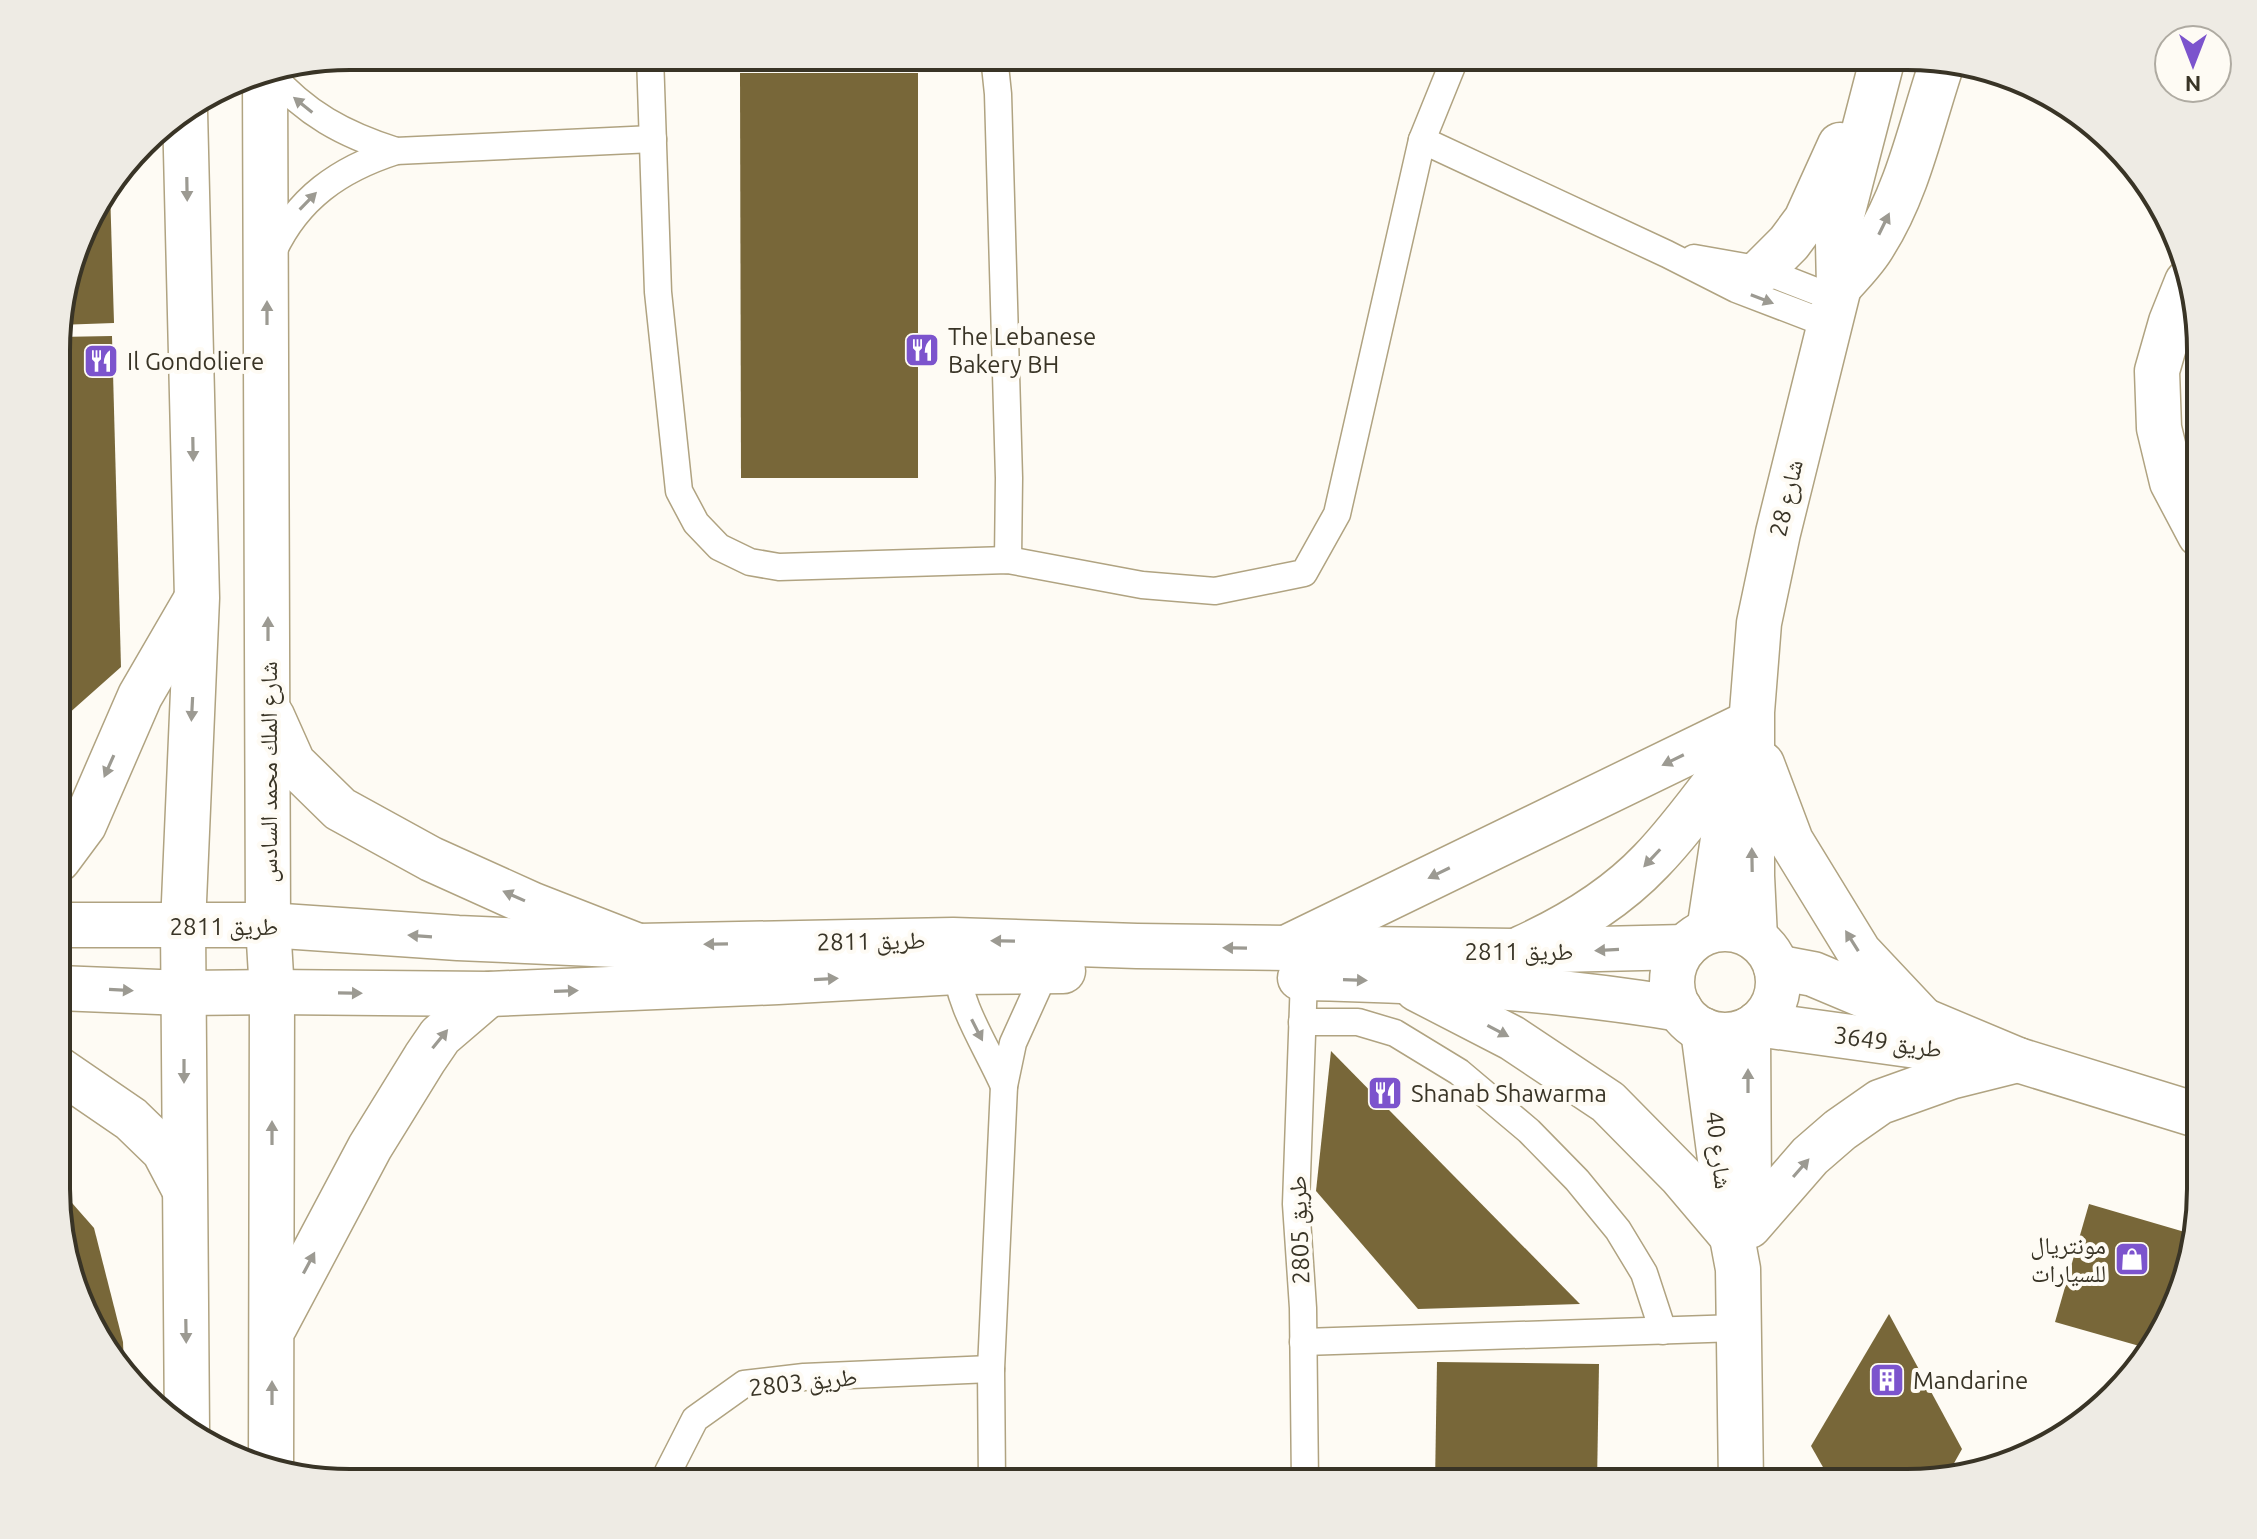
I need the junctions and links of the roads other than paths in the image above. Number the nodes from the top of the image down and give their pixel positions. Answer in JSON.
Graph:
{"nodes":[{"id":1,"x":651,"y":70,"type":"edge"},
{"id":2,"x":996,"y":70,"type":"edge"},
{"id":3,"x":1450,"y":71,"type":"edge"},
{"id":4,"x":1876,"y":71,"type":"edge"},
{"id":5,"x":1879,"y":71,"type":"edge"},
{"id":6,"x":1939,"y":72,"type":"edge"},
{"id":7,"x":276,"y":80,"type":"edge"},
{"id":8,"x":267,"y":83,"type":"edge"},
{"id":9,"x":185,"y":124,"type":"edge"},
{"id":10,"x":653,"y":139,"type":"junction"},
{"id":11,"x":1422,"y":140,"type":"junction"},
{"id":12,"x":396,"y":151,"type":"junction"},
{"id":13,"x":1667,"y":254,"type":"junction"},
{"id":14,"x":266,"y":266,"type":"junction"},
{"id":15,"x":1762,"y":270,"type":"junction"},
{"id":16,"x":2182,"y":295,"type":"edge"},
{"id":17,"x":1835,"y":304,"type":"junction"},
{"id":18,"x":2186,"y":508,"type":"edge"},
{"id":19,"x":1008,"y":560,"type":"junction"},
{"id":20,"x":197,"y":598,"type":"junction"},
{"id":21,"x":268,"y":707,"type":"junction"},
{"id":22,"x":1746,"y":732,"type":"junction"},
{"id":23,"x":71,"y":843,"type":"edge"},
{"id":24,"x":71,"y":925,"type":"edge"},
{"id":25,"x":183,"y":925,"type":"junction"},
{"id":26,"x":268,"y":925,"type":"junction"},
{"id":27,"x":1697,"y":939,"type":"junction"},
{"id":28,"x":638,"y":946,"type":"junction"},
{"id":29,"x":1514,"y":951,"type":"junction"},
{"id":30,"x":1766,"y":952,"type":"junction"},
{"id":31,"x":954,"y":956,"type":"junction"},
{"id":32,"x":1046,"y":956,"type":"junction"},
{"id":33,"x":1294,"y":963,"type":"junction"},
{"id":34,"x":1404,"y":982,"type":"junction"},
{"id":35,"x":71,"y":989,"type":"edge"},
{"id":36,"x":272,"y":992,"type":"junction"},
{"id":37,"x":184,"y":993,"type":"junction"},
{"id":38,"x":489,"y":994,"type":"junction"},
{"id":39,"x":1691,"y":1020,"type":"junction"},
{"id":40,"x":1923,"y":1020,"type":"junction"},
{"id":41,"x":1302,"y":1022,"type":"junction"},
{"id":42,"x":1753,"y":1027,"type":"junction"},
{"id":43,"x":2018,"y":1060,"type":"junction"},
{"id":44,"x":71,"y":1078,"type":"edge"},
{"id":45,"x":1004,"y":1086,"type":"junction"},
{"id":46,"x":2186,"y":1112,"type":"edge"},
{"id":47,"x":184,"y":1189,"type":"junction"},
{"id":48,"x":1740,"y":1244,"type":"junction"},
{"id":49,"x":1738,"y":1328,"type":"junction"},
{"id":50,"x":1663,"y":1331,"type":"junction"},
{"id":51,"x":272,"y":1332,"type":"junction"},
{"id":52,"x":1303,"y":1342,"type":"junction"},
{"id":53,"x":991,"y":1369,"type":"junction"},
{"id":54,"x":187,"y":1416,"type":"edge"},
{"id":55,"x":271,"y":1457,"type":"edge"},
{"id":56,"x":670,"y":1468,"type":"edge"},
{"id":57,"x":992,"y":1468,"type":"edge"},
{"id":58,"x":1305,"y":1469,"type":"edge"},
{"id":59,"x":1741,"y":1469,"type":"edge"}],
"edges":[{"from":1,"to":10,"type":"lane"},
{"from":2,"to":19,"type":"lane"},
{"from":3,"to":11,"type":"lane"},
{"from":4,"to":15,"type":"street"},
{"from":5,"to":17,"type":"street","name":"شارع 28"},
{"from":17,"to":6,"type":"street","name":"شارع 28","one_way":true},
{"from":12,"to":7,"type":"lane","one_way":true},
{"from":8,"to":14,"type":"street","name":"شارع الملك محمد السادس"},
{"from":9,"to":20,"type":"street","one_way":true},
{"from":10,"to":12,"type":"lane"},
{"from":10,"to":19,"type":"lane"},
{"from":11,"to":13,"type":"lane"},
{"from":11,"to":19,"type":"lane"},
{"from":14,"to":12,"type":"lane","one_way":true},
{"from":13,"to":15,"type":"lane"},
{"from":13,"to":17,"type":"lane","one_way":true},
{"from":21,"to":14,"type":"street","name":"شارع الملك محمد السادس","one_way":true},
{"from":15,"to":17,"type":"lane"},
{"from":16,"to":18,"type":"street"},
{"from":17,"to":22,"type":"street","name":"شارع 28"},
{"from":20,"to":23,"type":"street","one_way":true},
{"from":20,"to":25,"type":"street","one_way":true},
{"from":21,"to":26,"type":"street","name":"شارع الملك محمد السادس"},
{"from":28,"to":21,"type":"street","one_way":true},
{"from":22,"to":27,"type":"street","name":"شارع 28"},
{"from":22,"to":29,"type":"street","one_way":true},
{"from":30,"to":22,"type":"street","name":"شارع 28","one_way":true},
{"from":22,"to":33,"type":"street","one_way":true},
{"from":40,"to":22,"type":"street","one_way":true},
{"from":24,"to":25,"type":"street","name":"طريق 2811"},
{"from":25,"to":26,"type":"street","name":"طريق 2811"},
{"from":25,"to":37,"type":"street"},
{"from":28,"to":26,"type":"street","name":"طريق 2811","one_way":true},
{"from":26,"to":36,"type":"street","name":"شارع الملك محمد السادس"},
{"from":27,"to":29,"type":"street","name":"طريق 2811","one_way":true},
{"from":27,"to":30,"type":"street"},
{"from":27,"to":39,"type":"street"},
{"from":31,"to":28,"type":"street","name":"طريق 2811","one_way":true},
{"from":29,"to":33,"type":"street","name":"طريق 2811"},
{"from":30,"to":40,"type":"street","name":"طريق 3649"},
{"from":30,"to":42,"type":"street"},
{"from":31,"to":32,"type":"street","name":"طريق 2811"},
{"from":38,"to":31,"type":"street","name":"طريق 2811","one_way":true},
{"from":31,"to":45,"type":"lane","one_way":true},
{"from":32,"to":33,"type":"street","name":"طريق 2811"},
{"from":32,"to":45,"type":"lane"},
{"from":33,"to":34,"type":"street","name":"طريق 2811","one_way":true},
{"from":33,"to":41,"type":"lane","name":"طريق 2805"},
{"from":34,"to":39,"type":"street","name":"طريق 2811"},
{"from":34,"to":48,"type":"street","one_way":true},
{"from":35,"to":37,"type":"street","name":"طريق 2811","one_way":true},
{"from":36,"to":37,"type":"street","name":"طريق 2811"},
{"from":36,"to":38,"type":"street","name":"طريق 2811","one_way":true},
{"from":51,"to":36,"type":"street","name":"شارع الملك محمد السادس","one_way":true},
{"from":37,"to":47,"type":"street","one_way":true},
{"from":51,"to":38,"type":"street","one_way":true},
{"from":39,"to":42,"type":"street"},
{"from":39,"to":48,"type":"street","name":"شارع 40"},
{"from":40,"to":43,"type":"street","name":"طريق 3649"},
{"from":41,"to":50,"type":"lane"},
{"from":41,"to":52,"type":"lane","name":"طريق 2805"},
{"from":42,"to":43,"type":"street","name":"طريق 3649"},
{"from":48,"to":42,"type":"street","name":"شارع 40","one_way":true},
{"from":43,"to":46,"type":"street","name":"طريق 3649"},
{"from":48,"to":43,"type":"street","one_way":true},
{"from":44,"to":47,"type":"street"},
{"from":45,"to":53,"type":"lane"},
{"from":47,"to":54,"type":"street","one_way":true},
{"from":48,"to":49,"type":"street","name":"شارع 40"},
{"from":49,"to":50,"type":"lane"},
{"from":49,"to":59,"type":"street","name":"شارع 40"},
{"from":50,"to":52,"type":"lane"},
{"from":55,"to":51,"type":"street","name":"شارع الملك محمد السادس","one_way":true},
{"from":52,"to":58,"type":"lane","name":"طريق 2805"},
{"from":53,"to":56,"type":"lane","name":"طريق 2803"},
{"from":53,"to":57,"type":"lane"}]}
